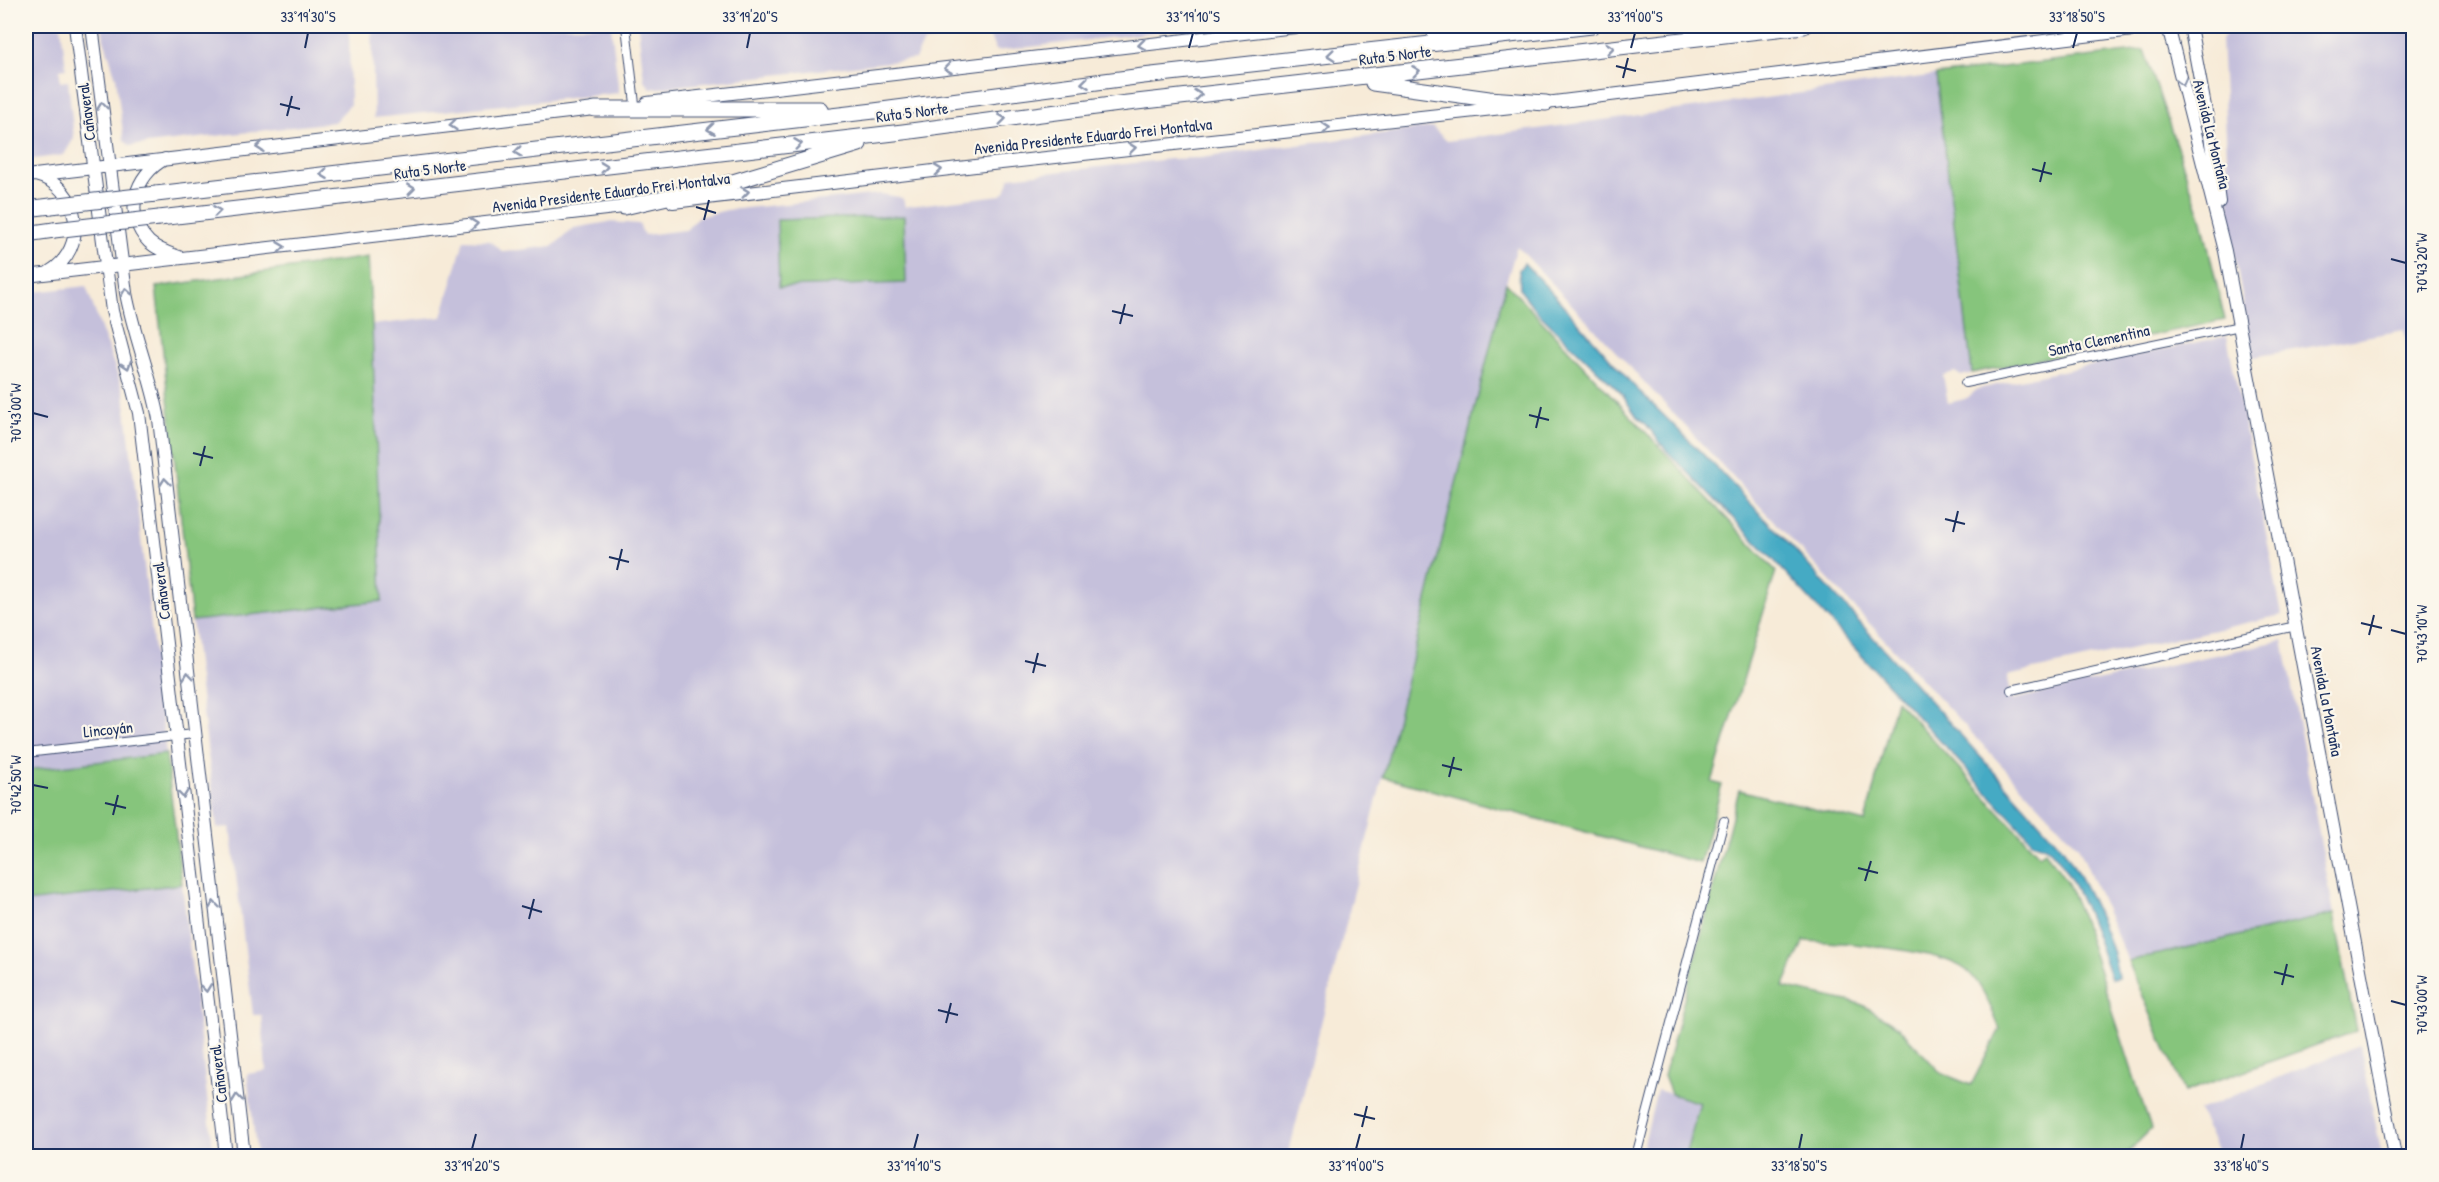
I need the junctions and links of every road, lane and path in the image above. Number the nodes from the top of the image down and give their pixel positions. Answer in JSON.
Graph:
{"nodes":[{"id":1,"x":75,"y":26,"type":"edge"},
{"id":2,"x":92,"y":26,"type":"edge"},
{"id":3,"x":626,"y":26,"type":"edge"},
{"id":4,"x":1298,"y":26,"type":"edge"},
{"id":5,"x":1304,"y":26,"type":"edge"},
{"id":6,"x":1469,"y":26,"type":"edge"},
{"id":7,"x":1592,"y":26,"type":"edge"},
{"id":8,"x":1804,"y":26,"type":"edge"},
{"id":9,"x":2166,"y":26,"type":"edge"},
{"id":10,"x":2190,"y":26,"type":"edge"},
{"id":11,"x":1410,"y":46,"type":"junction"},
{"id":12,"x":1337,"y":80,"type":"junction"},
{"id":13,"x":1545,"y":103,"type":"junction"},
{"id":14,"x":635,"y":104,"type":"junction"},
{"id":15,"x":595,"y":109,"type":"junction"},
{"id":16,"x":874,"y":111,"type":"junction"},
{"id":17,"x":903,"y":132,"type":"junction"},
{"id":18,"x":172,"y":157,"type":"junction"},
{"id":19,"x":109,"y":164,"type":"junction"},
{"id":20,"x":93,"y":166,"type":"junction"},
{"id":21,"x":29,"y":175,"type":"edge"},
{"id":22,"x":624,"y":207,"type":"junction"},
{"id":23,"x":26,"y":209,"type":"edge"},
{"id":24,"x":26,"y":234,"type":"edge"},
{"id":25,"x":2225,"y":251,"type":"junction"},
{"id":26,"x":181,"y":258,"type":"junction"},
{"id":27,"x":122,"y":265,"type":"junction"},
{"id":28,"x":106,"y":267,"type":"junction"},
{"id":29,"x":45,"y":273,"type":"junction"},
{"id":30,"x":26,"y":276,"type":"edge"},
{"id":31,"x":2240,"y":326,"type":"junction"},
{"id":32,"x":1965,"y":383,"type":"dead end"},
{"id":33,"x":2296,"y":626,"type":"junction"},
{"id":34,"x":2011,"y":690,"type":"dead end"},
{"id":35,"x":194,"y":734,"type":"junction"},
{"id":36,"x":176,"y":736,"type":"junction"},
{"id":37,"x":26,"y":753,"type":"edge"},
{"id":38,"x":1724,"y":821,"type":"dead end"},
{"id":39,"x":226,"y":1156,"type":"edge"},
{"id":40,"x":244,"y":1156,"type":"edge"},
{"id":41,"x":1636,"y":1156,"type":"edge"},
{"id":42,"x":2395,"y":1156,"type":"edge"}],
"edges":[{"from":1,"to":20,"type":"main road","name":"Cañaveral"},
{"from":19,"to":2,"type":"main road","name":"Cañaveral","one_way":true},
{"from":3,"to":14,"type":"street"},
{"from":4,"to":5,"type":"main road"},
{"from":4,"to":14,"type":"main road","one_way":true},
{"from":6,"to":11,"type":"highway"},
{"from":7,"to":11,"type":"highway","name":"Ruta 5 Norte"},
{"from":12,"to":8,"type":"highway","name":"Ruta 5 Norte","one_way":true},
{"from":9,"to":13,"type":"main road","name":"Avenida Presidente Eduardo Frei Montalva"},
{"from":9,"to":25,"type":"main road","name":"Avenida La Montaña","one_way":true},
{"from":10,"to":25,"type":"main road","name":"Avenida La Montaña"},
{"from":11,"to":16,"type":"highway","name":"Ruta 5 Norte","one_way":true},
{"from":12,"to":13,"type":"highway"},
{"from":17,"to":12,"type":"highway","name":"Ruta 5 Norte","one_way":true},
{"from":22,"to":13,"type":"main road","name":"Avenida Presidente Eduardo Frei Montalva","one_way":true},
{"from":14,"to":15,"type":"main road"},
{"from":15,"to":16,"type":"highway"},
{"from":15,"to":18,"type":"main road","one_way":true},
{"from":16,"to":23,"type":"highway","name":"Ruta 5 Norte","one_way":true,"bridge":true},
{"from":17,"to":22,"type":"highway"},
{"from":24,"to":17,"type":"highway","name":"Ruta 5 Norte","one_way":true,"bridge":true},
{"from":18,"to":19,"type":"main road"},
{"from":18,"to":26,"type":"main road"},
{"from":19,"to":20,"type":"main road"},
{"from":19,"to":27,"type":"main road","name":"Cañaveral"},
{"from":20,"to":21,"type":"main road"},
{"from":20,"to":28,"type":"main road","name":"Cañaveral"},
{"from":21,"to":29,"type":"main road"},
{"from":26,"to":22,"type":"main road","name":"Avenida Presidente Eduardo Frei Montalva","one_way":true},
{"from":25,"to":31,"type":"main road","name":"Avenida La Montaña"},
{"from":26,"to":27,"type":"main road","name":"Avenida Presidente Eduardo Frei Montalva"},
{"from":27,"to":28,"type":"main road","name":"Avenida Presidente Eduardo Frei Montalva"},
{"from":35,"to":27,"type":"main road","name":"Cañaveral","one_way":true},
{"from":28,"to":29,"type":"main road","name":"Avenida Presidente Eduardo Frei Montalva"},
{"from":28,"to":36,"type":"main road","name":"Cañaveral","one_way":true},
{"from":29,"to":30,"type":"main road","name":"Avenida Presidente Eduardo Frei Montalva"},
{"from":31,"to":32,"type":"street","name":"Santa Clementina"},
{"from":31,"to":33,"type":"main road","name":"Avenida La Montaña"},
{"from":33,"to":34,"type":"street"},
{"from":33,"to":42,"type":"main road","name":"Avenida La Montaña"},
{"from":35,"to":36,"type":"street","name":"Lincoyán"},
{"from":40,"to":35,"type":"main road","name":"Cañaveral","one_way":true},
{"from":36,"to":37,"type":"street","name":"Lincoyán"},
{"from":36,"to":39,"type":"main road","name":"Cañaveral","one_way":true},
{"from":38,"to":41,"type":"street"}]}
